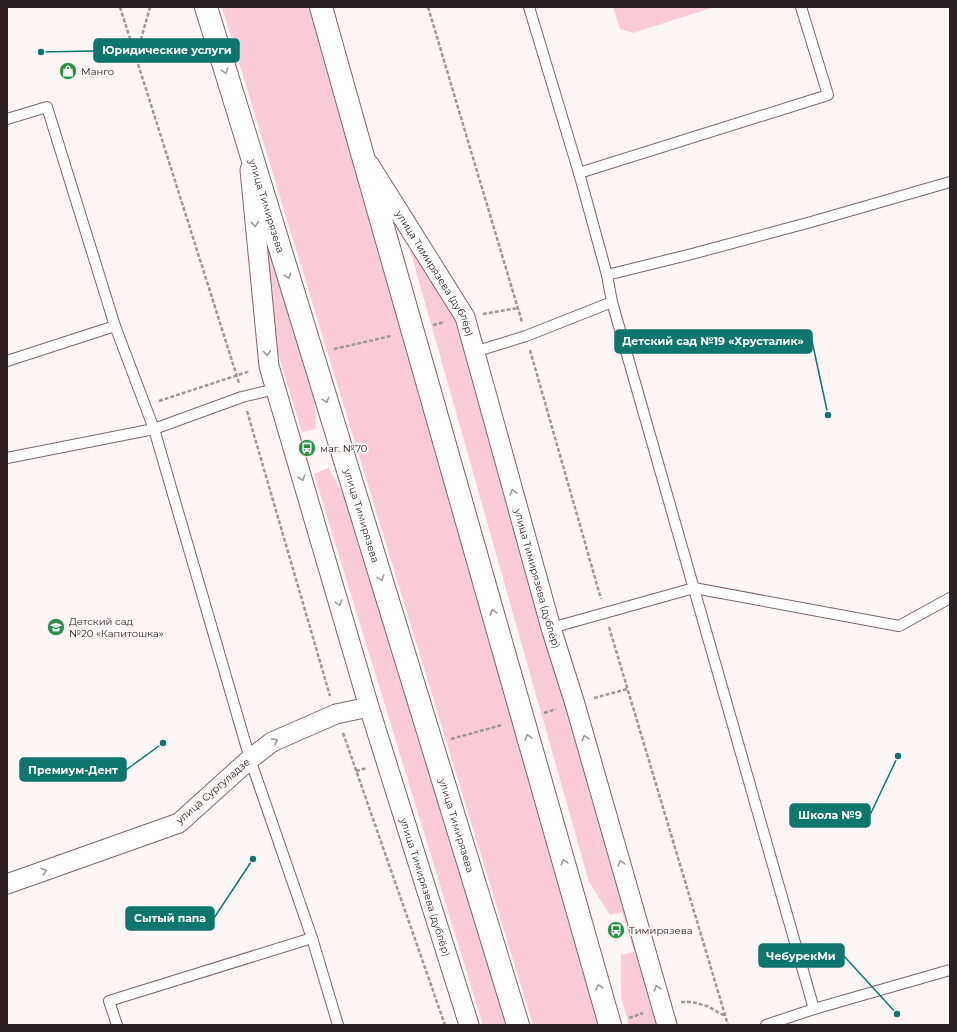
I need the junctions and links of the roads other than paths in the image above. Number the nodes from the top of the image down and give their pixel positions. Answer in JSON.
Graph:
{"nodes":[{"id":1,"x":206,"y":7,"type":"edge"},
{"id":2,"x":321,"y":7,"type":"edge"},
{"id":3,"x":529,"y":7,"type":"edge"},
{"id":4,"x":801,"y":7,"type":"edge"},
{"id":5,"x":7,"y":119,"type":"edge"},
{"id":6,"x":247,"y":143,"type":"junction"},
{"id":7,"x":362,"y":153,"type":"junction"},
{"id":8,"x":579,"y":173,"type":"junction"},
{"id":9,"x":950,"y":182,"type":"edge"},
{"id":10,"x":607,"y":275,"type":"junction"},
{"id":11,"x":612,"y":302,"type":"junction"},
{"id":12,"x":115,"y":326,"type":"junction"},
{"id":13,"x":474,"y":352,"type":"junction"},
{"id":14,"x":7,"y":361,"type":"edge"},
{"id":15,"x":276,"y":389,"type":"junction"},
{"id":16,"x":154,"y":429,"type":"junction"},
{"id":17,"x":7,"y":458,"type":"edge"},
{"id":18,"x":694,"y":588,"type":"junction"},
{"id":19,"x":950,"y":598,"type":"edge"},
{"id":20,"x":550,"y":628,"type":"junction"},
{"id":21,"x":369,"y":707,"type":"junction"},
{"id":22,"x":250,"y":759,"type":"junction"},
{"id":23,"x":7,"y":884,"type":"edge"},
{"id":24,"x":312,"y":938,"type":"junction"},
{"id":25,"x":950,"y":970,"type":"edge"},
{"id":26,"x":814,"y":1009,"type":"junction"},
{"id":27,"x":117,"y":1025,"type":"edge"},
{"id":28,"x":338,"y":1025,"type":"edge"},
{"id":29,"x":469,"y":1025,"type":"edge"},
{"id":30,"x":518,"y":1025,"type":"edge"},
{"id":31,"x":610,"y":1025,"type":"edge"},
{"id":32,"x":667,"y":1025,"type":"edge"},
{"id":33,"x":766,"y":1025,"type":"edge"}],
"edges":[{"from":1,"to":6,"type":"main road","name":"улица Тимирязева","one_way":true},
{"from":2,"to":7,"type":"main road"},
{"from":3,"to":8,"type":"lane"},
{"from":4,"to":8,"type":"lane"},
{"from":5,"to":12,"type":"lane"},
{"from":6,"to":15,"type":"street","name":"улица Тимирязева (дублёр)","one_way":true},
{"from":6,"to":30,"type":"main road","name":"улица Тимирязева","one_way":true},
{"from":7,"to":13,"type":"street","name":"улица Тимирязева (дублёр)"},
{"from":31,"to":7,"type":"main road","one_way":true},
{"from":8,"to":10,"type":"lane"},
{"from":9,"to":10,"type":"lane"},
{"from":10,"to":11,"type":"lane"},
{"from":11,"to":13,"type":"lane"},
{"from":11,"to":18,"type":"lane"},
{"from":12,"to":14,"type":"lane"},
{"from":12,"to":16,"type":"lane"},
{"from":20,"to":13,"type":"street","name":"улица Тимирязева (дублёр)","one_way":true},
{"from":15,"to":16,"type":"lane"},
{"from":15,"to":21,"type":"street","name":"улица Тимирязева (дублёр)","one_way":true},
{"from":16,"to":17,"type":"lane"},
{"from":16,"to":22,"type":"lane"},
{"from":18,"to":19,"type":"lane"},
{"from":18,"to":20,"type":"lane"},
{"from":18,"to":26,"type":"lane"},
{"from":32,"to":20,"type":"street","name":"улица Тимирязева (дублёр)","one_way":true},
{"from":22,"to":21,"type":"street","name":"улица Сургуладзе","one_way":true},
{"from":21,"to":29,"type":"street","name":"улица Тимирязева (дублёр)"},
{"from":23,"to":22,"type":"street","name":"улица Сургуладзе","one_way":true},
{"from":22,"to":24,"type":"lane"},
{"from":24,"to":27,"type":"lane"},
{"from":24,"to":28,"type":"lane"},
{"from":25,"to":26,"type":"lane"},
{"from":26,"to":33,"type":"lane"}]}
